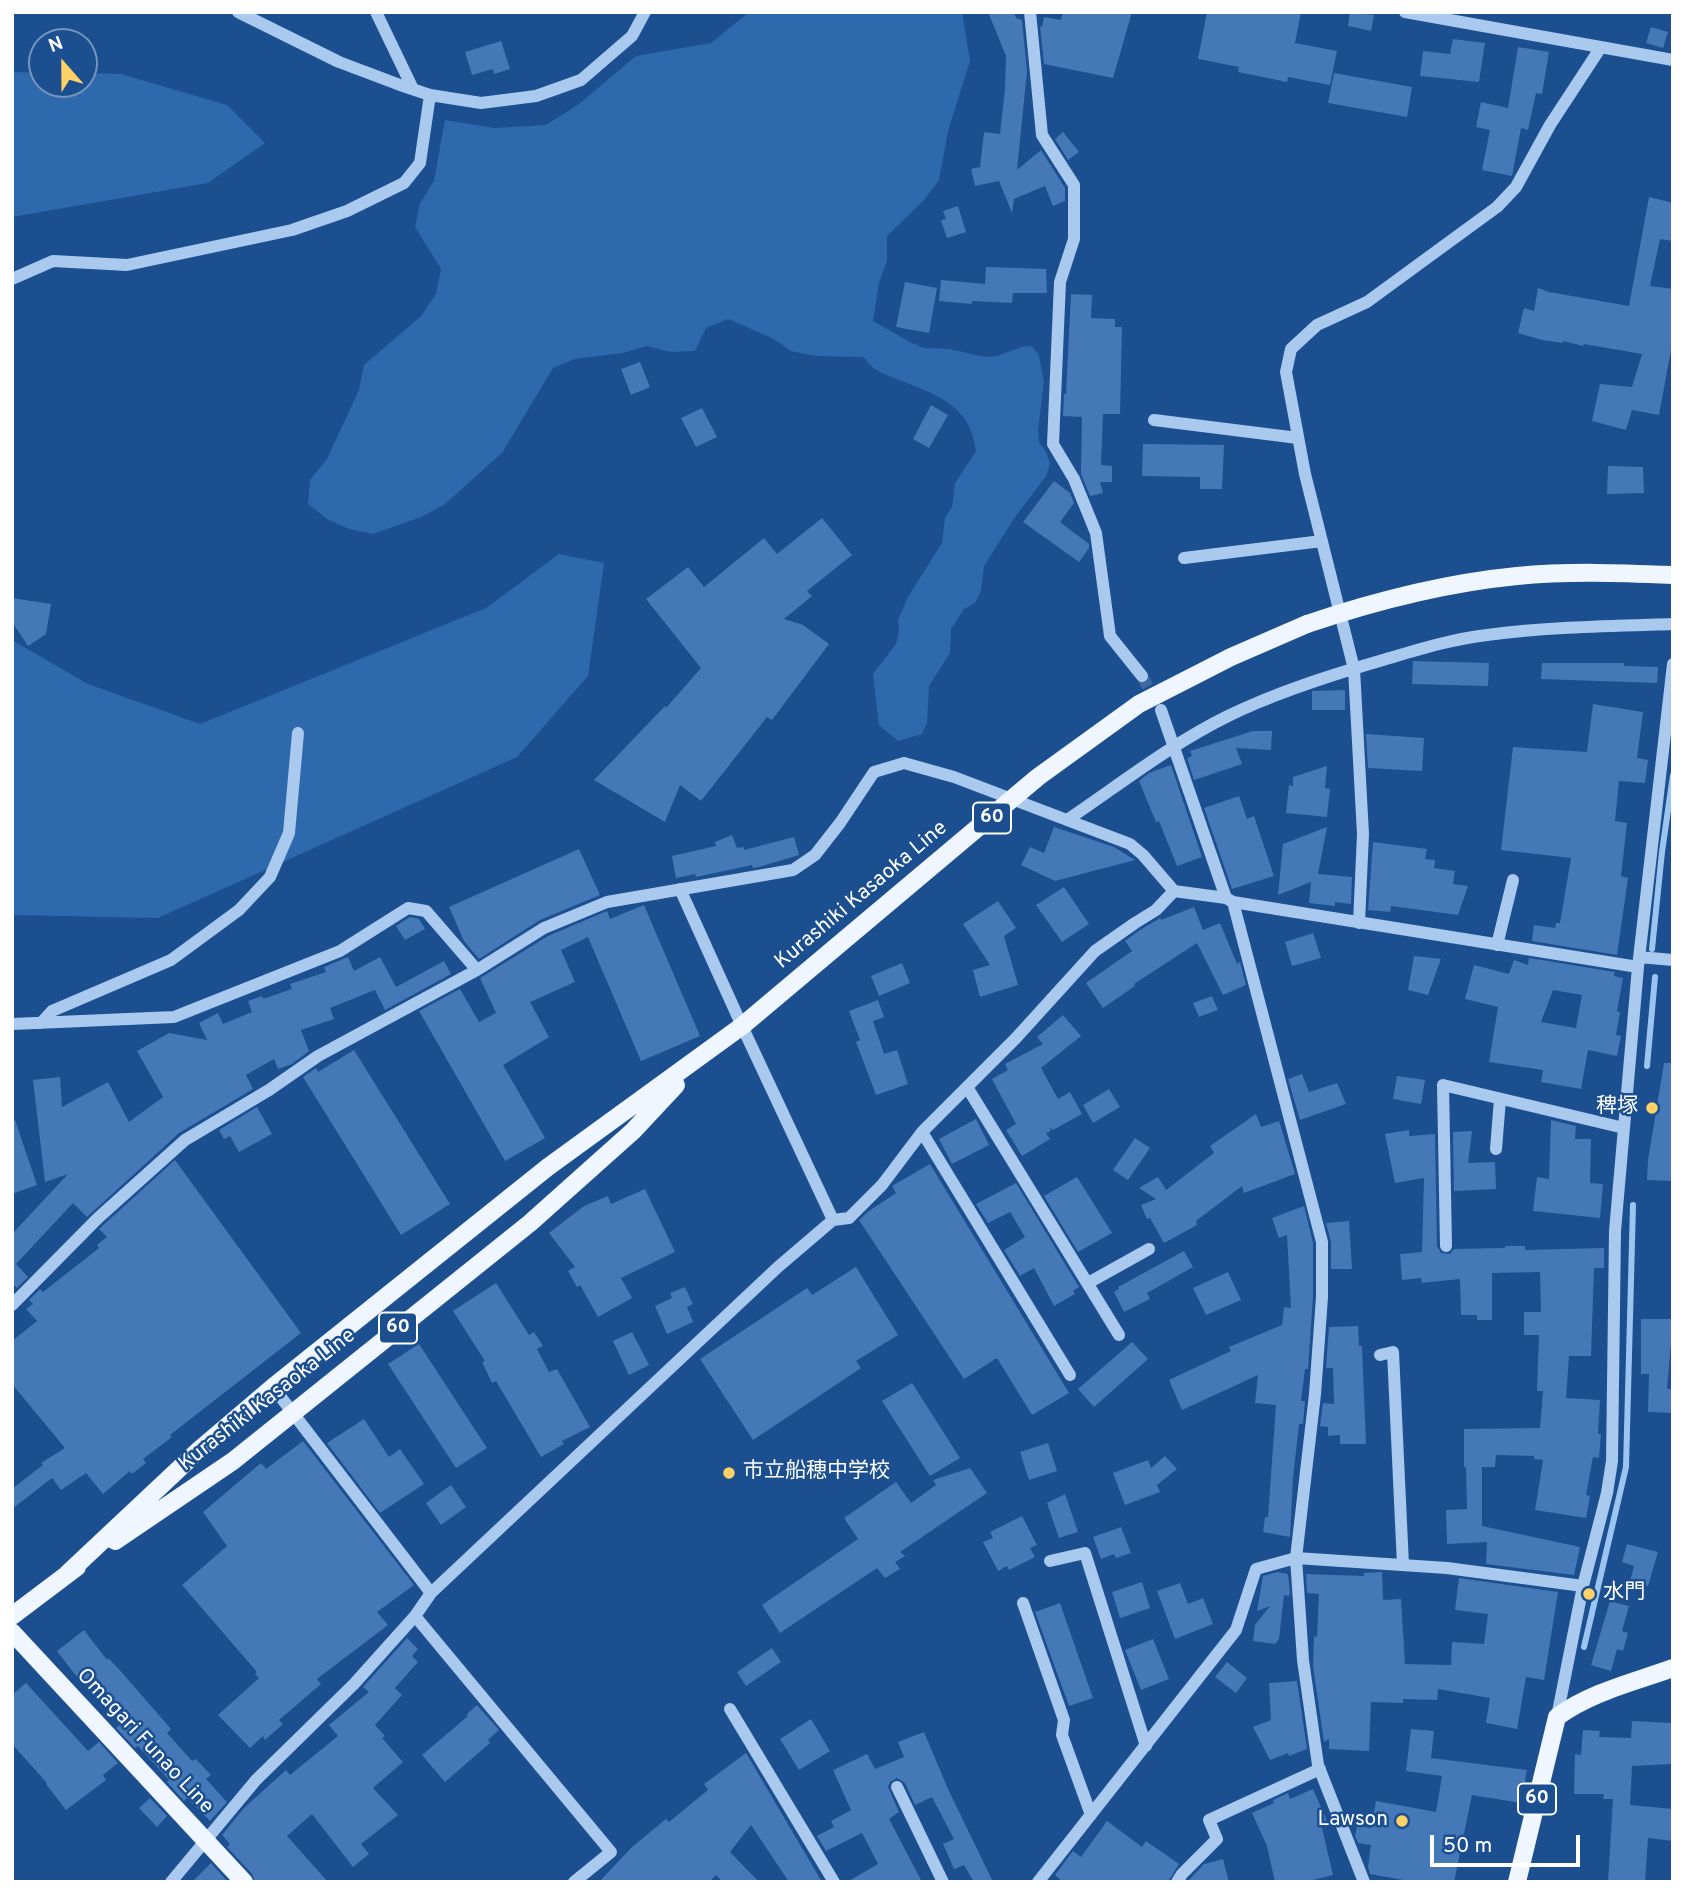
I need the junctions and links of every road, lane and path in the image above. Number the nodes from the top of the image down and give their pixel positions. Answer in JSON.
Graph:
{"nodes":[{"id":1,"x":238,"y":12,"type":"edge"},
{"id":2,"x":376,"y":12,"type":"edge"},
{"id":3,"x":645,"y":12,"type":"edge"},
{"id":4,"x":1030,"y":12,"type":"edge"},
{"id":5,"x":1405,"y":12,"type":"edge"},
{"id":6,"x":1601,"y":47,"type":"junction"},
{"id":7,"x":1673,"y":60,"type":"edge"},
{"id":8,"x":413,"y":89,"type":"junction"},
{"id":9,"x":430,"y":95,"type":"junction"},
{"id":10,"x":12,"y":279,"type":"edge"},
{"id":11,"x":1154,"y":420,"type":"dead end"},
{"id":12,"x":1298,"y":438,"type":"junction"},
{"id":13,"x":1322,"y":541,"type":"junction"},
{"id":14,"x":1184,"y":558,"type":"dead end"},
{"id":15,"x":1673,"y":575,"type":"edge"},
{"id":16,"x":1673,"y":624,"type":"edge"},
{"id":17,"x":1673,"y":664,"type":"edge"},
{"id":18,"x":1354,"y":668,"type":"junction"},
{"id":19,"x":1142,"y":676,"type":"tunnel mouth"},
{"id":20,"x":1161,"y":710,"type":"tunnel mouth"},
{"id":21,"x":298,"y":733,"type":"dead end"},
{"id":22,"x":1174,"y":748,"type":"junction"},
{"id":23,"x":1012,"y":801,"type":"junction"},
{"id":24,"x":1067,"y":820,"type":"junction"},
{"id":25,"x":1513,"y":880,"type":"dead end"},
{"id":26,"x":680,"y":889,"type":"junction"},
{"id":27,"x":1174,"y":891,"type":"junction"},
{"id":28,"x":1229,"y":900,"type":"junction"},
{"id":29,"x":1359,"y":923,"type":"junction"},
{"id":30,"x":1497,"y":945,"type":"junction"},
{"id":31,"x":1673,"y":960,"type":"edge"},
{"id":32,"x":1638,"y":962,"type":"junction"},
{"id":33,"x":477,"y":970,"type":"junction"},
{"id":34,"x":41,"y":1023,"type":"junction"},
{"id":35,"x":12,"y":1024,"type":"edge"},
{"id":36,"x":741,"y":1026,"type":"junction"},
{"id":37,"x":705,"y":1055,"type":"junction"},
{"id":38,"x":967,"y":1087,"type":"junction"},
{"id":39,"x":1500,"y":1099,"type":"junction"},
{"id":40,"x":1624,"y":1128,"type":"junction"},
{"id":41,"x":922,"y":1132,"type":"junction"},
{"id":42,"x":1496,"y":1149,"type":"dead end"},
{"id":43,"x":833,"y":1220,"type":"junction"},
{"id":44,"x":1446,"y":1246,"type":"dead end"},
{"id":45,"x":1149,"y":1249,"type":"dead end"},
{"id":46,"x":1088,"y":1283,"type":"junction"},
{"id":47,"x":12,"y":1305,"type":"edge"},
{"id":48,"x":1119,"y":1335,"type":"dead end"},
{"id":49,"x":1380,"y":1355,"type":"dead end"},
{"id":50,"x":1069,"y":1376,"type":"dead end"},
{"id":51,"x":273,"y":1387,"type":"junction"},
{"id":52,"x":293,"y":1412,"type":"junction"},
{"id":53,"x":1296,"y":1558,"type":"junction"},
{"id":54,"x":1050,"y":1561,"type":"dead end"},
{"id":55,"x":1403,"y":1565,"type":"junction"},
{"id":56,"x":67,"y":1574,"type":"junction"},
{"id":57,"x":1583,"y":1586,"type":"junction"},
{"id":58,"x":431,"y":1593,"type":"junction"},
{"id":59,"x":1023,"y":1603,"type":"dead end"},
{"id":60,"x":12,"y":1616,"type":"edge"},
{"id":61,"x":415,"y":1616,"type":"junction"},
{"id":62,"x":12,"y":1632,"type":"edge"},
{"id":63,"x":1673,"y":1668,"type":"edge"},
{"id":64,"x":730,"y":1709,"type":"dead end"},
{"id":65,"x":1558,"y":1717,"type":"junction"},
{"id":66,"x":1146,"y":1746,"type":"junction"},
{"id":67,"x":1320,"y":1769,"type":"junction"},
{"id":68,"x":897,"y":1787,"type":"dead end"},
{"id":69,"x":1091,"y":1815,"type":"junction"},
{"id":70,"x":206,"y":1842,"type":"junction"},
{"id":71,"x":171,"y":1882,"type":"edge"},
{"id":72,"x":244,"y":1882,"type":"edge"},
{"id":73,"x":574,"y":1882,"type":"edge"},
{"id":74,"x":834,"y":1882,"type":"edge"},
{"id":75,"x":943,"y":1882,"type":"edge"},
{"id":76,"x":1038,"y":1882,"type":"edge"},
{"id":77,"x":1177,"y":1882,"type":"edge"},
{"id":78,"x":1364,"y":1882,"type":"edge"},
{"id":79,"x":1517,"y":1882,"type":"edge"}],
"edges":[{"from":1,"to":8,"type":"street"},
{"from":2,"to":8,"type":"street"},
{"from":3,"to":9,"type":"street"},
{"from":4,"to":19,"type":"street"},
{"from":5,"to":6,"type":"street"},
{"from":6,"to":7,"type":"street"},
{"from":6,"to":12,"type":"street"},
{"from":8,"to":9,"type":"street"},
{"from":9,"to":10,"type":"street"},
{"from":11,"to":12,"type":"street"},
{"from":12,"to":13,"type":"street"},
{"from":13,"to":14,"type":"street"},
{"from":13,"to":18,"type":"street"},
{"from":15,"to":23,"type":"main road","name":"Kurashiki Kasaoka Line","number":"60","bridge":true},
{"from":16,"to":18,"type":"street"},
{"from":17,"to":32,"type":"street"},
{"from":18,"to":22,"type":"street"},
{"from":18,"to":29,"type":"street"},
{"from":20,"to":22,"type":"street"},
{"from":21,"to":34,"type":"street"},
{"from":22,"to":24,"type":"street"},
{"from":22,"to":28,"type":"street"},
{"from":23,"to":24,"type":"street"},
{"from":23,"to":26,"type":"street"},
{"from":23,"to":36,"type":"main road","name":"Kurashiki Kasaoka Line","number":"60"},
{"from":24,"to":27,"type":"street"},
{"from":25,"to":30,"type":"street"},
{"from":26,"to":33,"type":"street"},
{"from":26,"to":36,"type":"street"},
{"from":27,"to":28,"type":"street"},
{"from":27,"to":38,"type":"street"},
{"from":28,"to":29,"type":"street"},
{"from":28,"to":53,"type":"street"},
{"from":29,"to":30,"type":"street"},
{"from":30,"to":32,"type":"street"},
{"from":31,"to":32,"type":"street"},
{"from":32,"to":40,"type":"street"},
{"from":33,"to":34,"type":"street"},
{"from":33,"to":47,"type":"street"},
{"from":34,"to":35,"type":"street"},
{"from":36,"to":37,"type":"main road","name":"Kurashiki Kasaoka Line","number":"60"},
{"from":36,"to":43,"type":"street"},
{"from":37,"to":51,"type":"main road","name":"Kurashiki Kasaoka Line","number":"60"},
{"from":37,"to":52,"type":"main road","name":"Kurashiki Kasaoka Line","number":"60"},
{"from":38,"to":41,"type":"street"},
{"from":38,"to":46,"type":"street"},
{"from":39,"to":40,"type":"street"},
{"from":39,"to":42,"type":"street"},
{"from":39,"to":44,"type":"street"},
{"from":40,"to":57,"type":"street"},
{"from":41,"to":43,"type":"street"},
{"from":41,"to":50,"type":"street"},
{"from":43,"to":58,"type":"street"},
{"from":45,"to":46,"type":"street"},
{"from":46,"to":48,"type":"street"},
{"from":49,"to":55,"type":"street"},
{"from":51,"to":52,"type":"street"},
{"from":51,"to":56,"type":"main road","name":"Kurashiki Kasaoka Line","number":"60"},
{"from":52,"to":56,"type":"main road","name":"Kurashiki Kasaoka Line","number":"60"},
{"from":52,"to":58,"type":"street"},
{"from":53,"to":55,"type":"street"},
{"from":53,"to":66,"type":"street"},
{"from":53,"to":67,"type":"street"},
{"from":54,"to":66,"type":"street"},
{"from":55,"to":57,"type":"street"},
{"from":56,"to":60,"type":"main road","name":"Kurashiki Kasaoka Line","number":"60"},
{"from":57,"to":65,"type":"street"},
{"from":58,"to":61,"type":"street"},
{"from":59,"to":69,"type":"street"},
{"from":61,"to":70,"type":"street"},
{"from":61,"to":73,"type":"street"},
{"from":62,"to":70,"type":"main road","name":"Omagari Funao Line"},
{"from":63,"to":65,"type":"main road"},
{"from":64,"to":74,"type":"street"},
{"from":65,"to":79,"type":"main road","number":"60"},
{"from":66,"to":69,"type":"street"},
{"from":67,"to":77,"type":"street"},
{"from":67,"to":78,"type":"street"},
{"from":68,"to":75,"type":"street"},
{"from":69,"to":76,"type":"street"},
{"from":70,"to":71,"type":"street"},
{"from":70,"to":72,"type":"main road","name":"Omagari Funao Line"}]}
